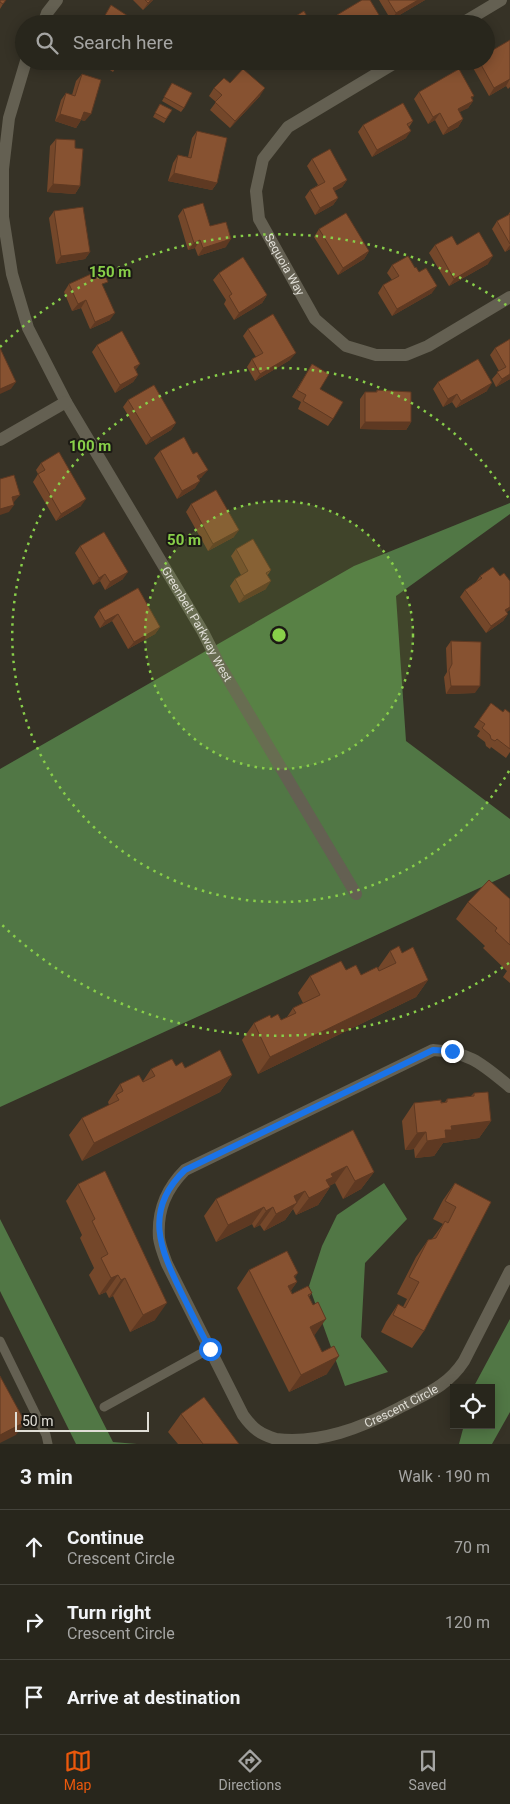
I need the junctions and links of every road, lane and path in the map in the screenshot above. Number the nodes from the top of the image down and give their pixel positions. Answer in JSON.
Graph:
{"nodes":[{"id":1,"x":57,"y":0,"type":"edge"},
{"id":2,"x":501,"y":0,"type":"edge"},
{"id":3,"x":46,"y":15,"type":"edge"},
{"id":4,"x":476,"y":15,"type":"edge"},
{"id":5,"x":23,"y":70,"type":"edge"},
{"id":6,"x":383,"y":70,"type":"edge"},
{"id":7,"x":5,"y":117,"type":"edge"},
{"id":8,"x":510,"y":297,"type":"edge"},
{"id":9,"x":66,"y":402,"type":"junction"},
{"id":10,"x":0,"y":440,"type":"edge"},
{"id":11,"x":356,"y":894,"type":"dead end"},
{"id":12,"x":510,"y":1086,"type":"edge"},
{"id":13,"x":510,"y":1271,"type":"edge"},
{"id":14,"x":0,"y":1340,"type":"edge"},
{"id":15,"x":210,"y":1349,"type":"junction"},
{"id":16,"x":104,"y":1407,"type":"dead end"},
{"id":17,"x":48,"y":1444,"type":"edge"}],
"edges":[{"from":1,"to":3,"type":"street"},
{"from":2,"to":4,"type":"street"},
{"from":5,"to":7,"type":"street","name":"Greenbelt Parkway West"},
{"from":6,"to":8,"type":"street","name":"Sequoia Way"},
{"from":7,"to":9,"type":"street","name":"Greenbelt Parkway West"},
{"from":9,"to":10,"type":"street"},
{"from":9,"to":11,"type":"street","name":"Greenbelt Parkway West"},
{"from":12,"to":15,"type":"street","name":"Crescent Circle"},
{"from":13,"to":15,"type":"street","name":"Crescent Circle"},
{"from":14,"to":17,"type":"lane"},
{"from":15,"to":16,"type":"lane"}]}
